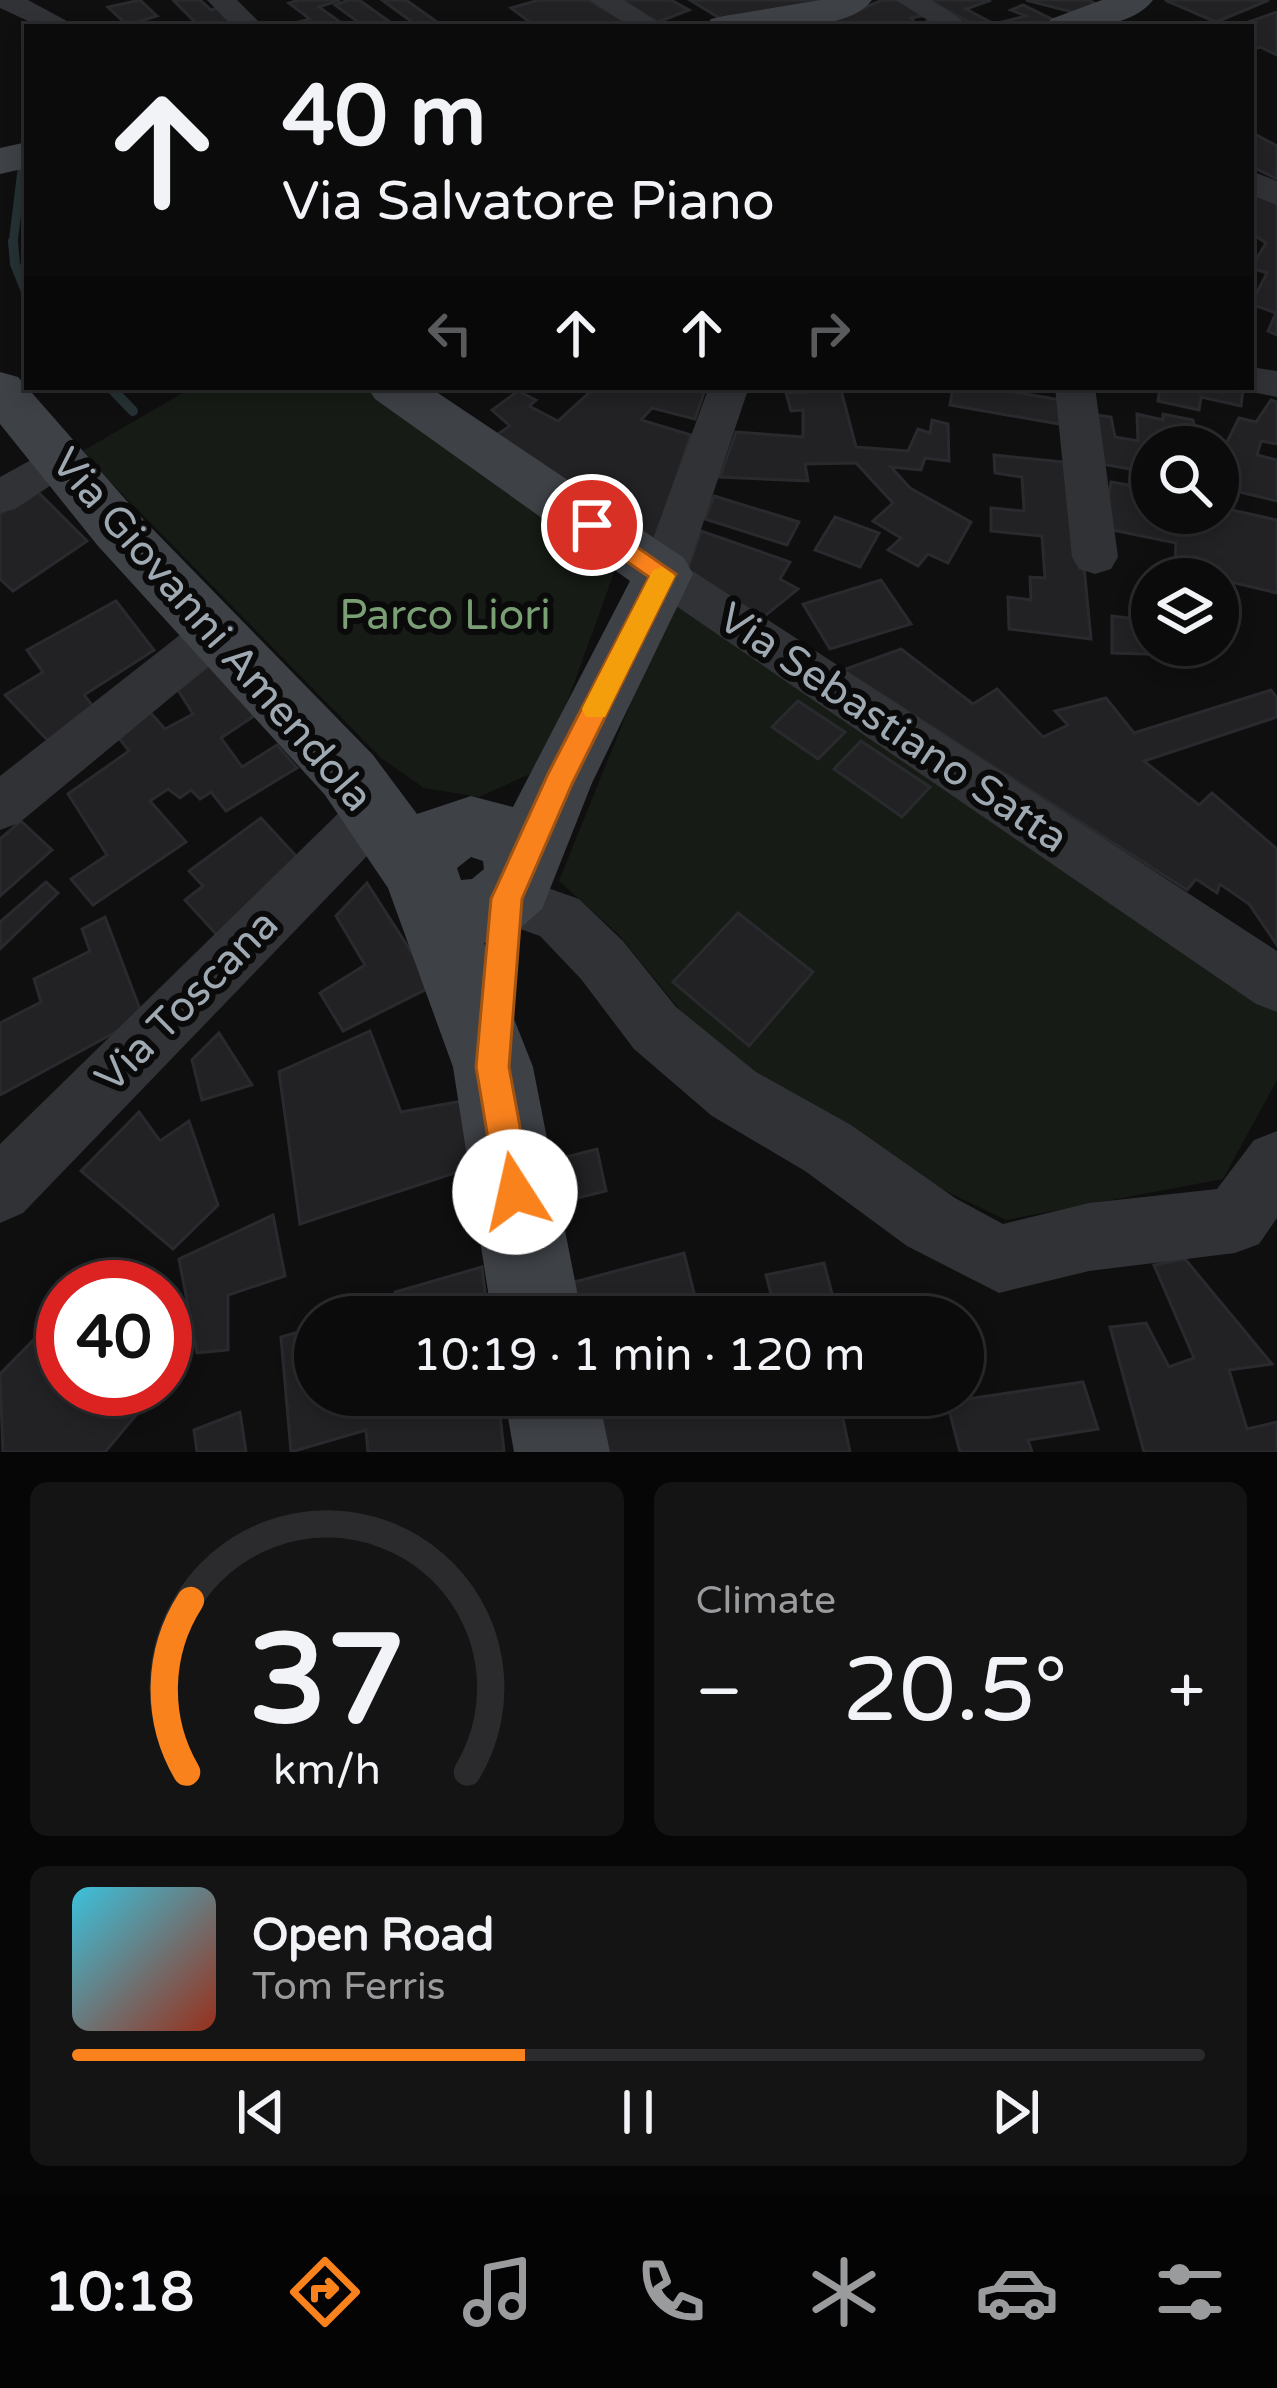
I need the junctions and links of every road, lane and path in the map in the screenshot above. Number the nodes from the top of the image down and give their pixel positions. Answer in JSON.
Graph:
{"nodes":[{"id":1,"x":5,"y":0,"type":"edge"},
{"id":2,"x":221,"y":0,"type":"edge"},
{"id":3,"x":604,"y":0,"type":"edge"},
{"id":4,"x":854,"y":0,"type":"edge"},
{"id":5,"x":910,"y":0,"type":"edge"},
{"id":6,"x":1135,"y":0,"type":"edge"},
{"id":7,"x":57,"y":24,"type":"edge"},
{"id":8,"x":247,"y":24,"type":"edge"},
{"id":9,"x":646,"y":24,"type":"edge"},
{"id":10,"x":744,"y":24,"type":"edge"},
{"id":11,"x":954,"y":24,"type":"edge"},
{"id":12,"x":1072,"y":24,"type":"edge"},
{"id":13,"x":0,"y":389,"type":"edge"},
{"id":14,"x":397,"y":390,"type":"edge"},
{"id":15,"x":728,"y":390,"type":"edge"},
{"id":16,"x":1075,"y":390,"type":"edge"},
{"id":17,"x":62,"y":458,"type":"junction"},
{"id":18,"x":0,"y":498,"type":"edge"},
{"id":19,"x":1095,"y":556,"type":"dead end"},
{"id":20,"x":663,"y":574,"type":"junction"},
{"id":21,"x":216,"y":633,"type":"junction"},
{"id":22,"x":361,"y":794,"type":"junction"},
{"id":23,"x":0,"y":807,"type":"edge"},
{"id":24,"x":500,"y":865,"type":"junction"},
{"id":25,"x":425,"y":888,"type":"junction"},
{"id":26,"x":1277,"y":984,"type":"edge"},
{"id":27,"x":493,"y":1067,"type":"junction"},
{"id":28,"x":1277,"y":1163,"type":"edge"},
{"id":29,"x":0,"y":1190,"type":"edge"},
{"id":30,"x":533,"y":1296,"type":"edge"},
{"id":31,"x":555,"y":1416,"type":"edge"},
{"id":32,"x":562,"y":1452,"type":"edge"}],
"edges":[{"from":1,"to":7,"type":"street"},
{"from":2,"to":8,"type":"street"},
{"from":3,"to":9,"type":"street"},
{"from":4,"to":10,"type":"street"},
{"from":5,"to":11,"type":"street"},
{"from":6,"to":12,"type":"street"},
{"from":13,"to":17,"type":"street","name":"Via Giovanni Amendola"},
{"from":14,"to":20,"type":"street","name":"Via Sebastiano Satta"},
{"from":15,"to":20,"type":"street"},
{"from":16,"to":19,"type":"street"},
{"from":17,"to":18,"type":"street"},
{"from":17,"to":21,"type":"street","name":"Via Giovanni Amendola"},
{"from":20,"to":24,"type":"street","name":"Via Giovanni Amendola"},
{"from":20,"to":26,"type":"street","name":"Via Sebastiano Satta"},
{"from":21,"to":22,"type":"street","name":"Via Giovanni Amendola"},
{"from":21,"to":23,"type":"street"},
{"from":22,"to":25,"type":"street","name":"Via Giovanni Amendola"},
{"from":22,"to":29,"type":"street","name":"Via Toscana"},
{"from":24,"to":25,"type":"street"},
{"from":24,"to":27,"type":"street","name":"Via Giovanni Amendola"},
{"from":24,"to":28,"type":"street"},
{"from":25,"to":27,"type":"street","name":"Via Giovanni Amendola"},
{"from":27,"to":30,"type":"street","name":"Via Giovanni Amendola"},
{"from":31,"to":32,"type":"street"}]}
